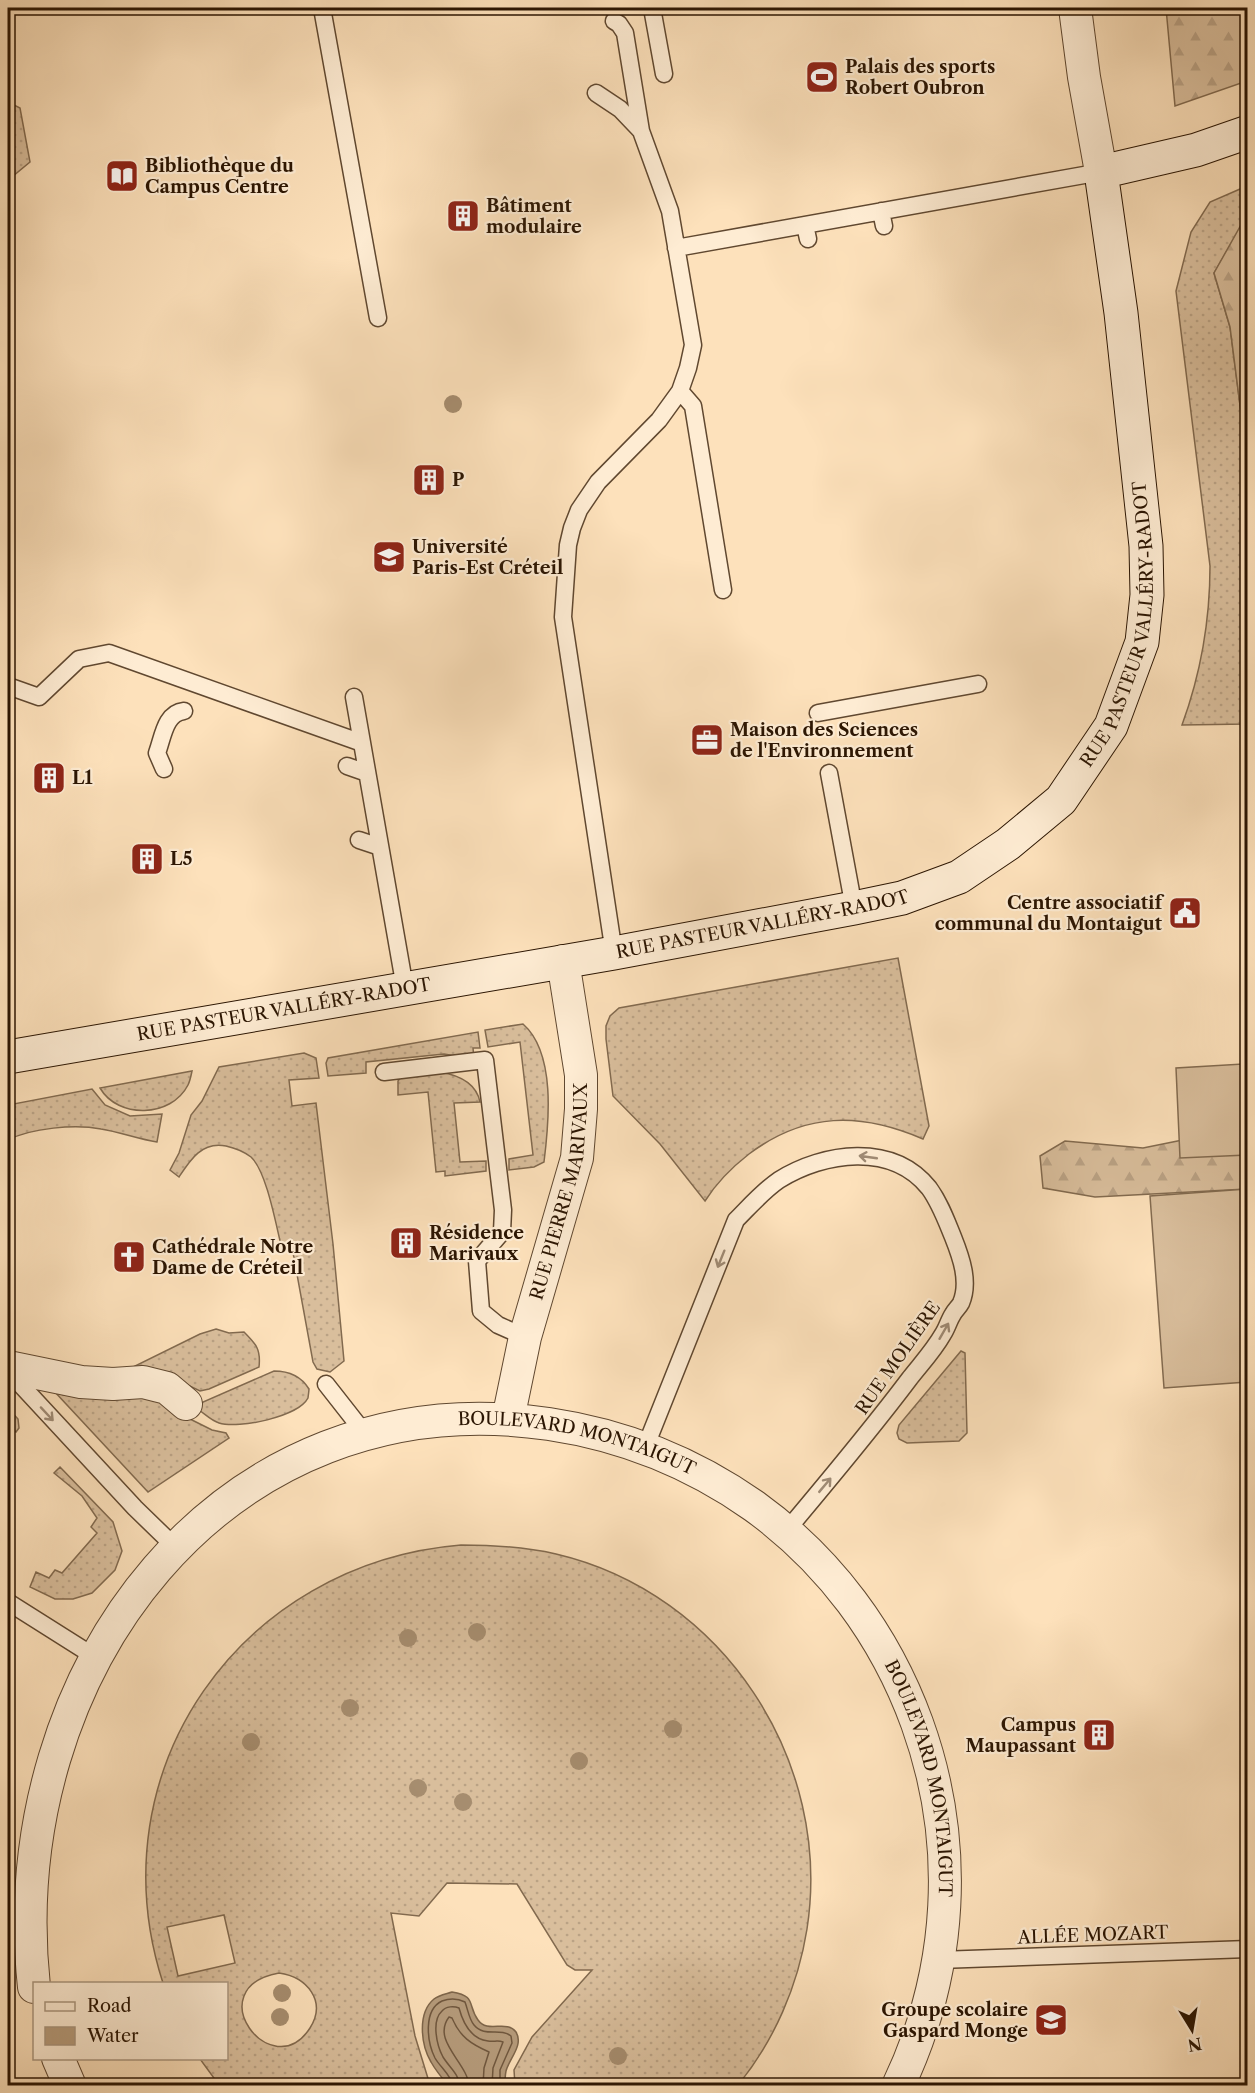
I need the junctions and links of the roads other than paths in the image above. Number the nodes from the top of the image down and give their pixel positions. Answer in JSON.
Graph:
{"nodes":[{"id":1,"x":322,"y":8,"type":"edge"},
{"id":2,"x":652,"y":8,"type":"edge"},
{"id":3,"x":1075,"y":8,"type":"edge"},
{"id":4,"x":614,"y":21,"type":"dead end"},
{"id":5,"x":664,"y":74,"type":"dead end"},
{"id":6,"x":596,"y":93,"type":"dead end"},
{"id":7,"x":642,"y":131,"type":"junction"},
{"id":8,"x":1248,"y":132,"type":"edge"},
{"id":9,"x":1101,"y":172,"type":"junction"},
{"id":10,"x":676,"y":248,"type":"junction"},
{"id":11,"x":378,"y":318,"type":"dead end"},
{"id":12,"x":680,"y":390,"type":"junction"},
{"id":13,"x":723,"y":590,"type":"dead end"},
{"id":14,"x":978,"y":684,"type":"dead end"},
{"id":15,"x":8,"y":686,"type":"edge"},
{"id":16,"x":354,"y":697,"type":"dead end"},
{"id":17,"x":184,"y":711,"type":"dead end"},
{"id":18,"x":818,"y":713,"type":"dead end"},
{"id":19,"x":362,"y":743,"type":"junction"},
{"id":20,"x":347,"y":766,"type":"dead end"},
{"id":21,"x":164,"y":769,"type":"dead end"},
{"id":22,"x":367,"y":772,"type":"junction"},
{"id":23,"x":829,"y":773,"type":"dead end"},
{"id":24,"x":359,"y":840,"type":"dead end"},
{"id":25,"x":380,"y":847,"type":"junction"},
{"id":26,"x":854,"y":908,"type":"junction"},
{"id":27,"x":614,"y":953,"type":"junction"},
{"id":28,"x":562,"y":961,"type":"junction"},
{"id":29,"x":405,"y":988,"type":"junction"},
{"id":30,"x":8,"y":1057,"type":"edge"},
{"id":31,"x":384,"y":1072,"type":"dead end"},
{"id":32,"x":525,"y":1337,"type":"junction"},
{"id":33,"x":8,"y":1369,"type":"edge"},
{"id":34,"x":326,"y":1383,"type":"dead end"},
{"id":35,"x":186,"y":1404,"type":"dead end"},
{"id":36,"x":508,"y":1419,"type":"junction"},
{"id":37,"x":366,"y":1435,"type":"junction"},
{"id":38,"x":645,"y":1448,"type":"junction"},
{"id":39,"x":787,"y":1530,"type":"junction"},
{"id":40,"x":170,"y":1542,"type":"junction"},
{"id":41,"x":9,"y":1607,"type":"edge"},
{"id":42,"x":84,"y":1650,"type":"junction"},
{"id":43,"x":15,"y":1895,"type":"edge"},
{"id":44,"x":1248,"y":1949,"type":"edge"},
{"id":45,"x":939,"y":1960,"type":"junction"},
{"id":46,"x":33,"y":1982,"type":"edge"},
{"id":47,"x":59,"y":2060,"type":"edge"},
{"id":48,"x":70,"y":2085,"type":"edge"},
{"id":49,"x":898,"y":2085,"type":"edge"}],
"edges":[{"from":1,"to":11,"type":"lane"},
{"from":2,"to":5,"type":"lane"},
{"from":3,"to":9,"type":"street"},
{"from":4,"to":7,"type":"lane"},
{"from":6,"to":7,"type":"lane"},
{"from":7,"to":10,"type":"lane"},
{"from":8,"to":9,"type":"street"},
{"from":9,"to":10,"type":"lane"},
{"from":9,"to":26,"type":"street","name":"RUE PASTEUR VALLÉRY-RADOT"},
{"from":10,"to":12,"type":"lane"},
{"from":12,"to":13,"type":"lane"},
{"from":12,"to":27,"type":"lane"},
{"from":14,"to":18,"type":"lane"},
{"from":15,"to":19,"type":"lane"},
{"from":16,"to":19,"type":"lane"},
{"from":17,"to":21,"type":"lane"},
{"from":19,"to":22,"type":"lane"},
{"from":20,"to":22,"type":"lane"},
{"from":22,"to":25,"type":"lane"},
{"from":23,"to":26,"type":"lane"},
{"from":24,"to":25,"type":"lane"},
{"from":25,"to":29,"type":"lane"},
{"from":26,"to":27,"type":"street","name":"RUE PASTEUR VALLÉRY-RADOT"},
{"from":27,"to":28,"type":"street","name":"RUE PASTEUR VALLÉRY-RADOT"},
{"from":28,"to":29,"type":"street","name":"RUE PASTEUR VALLÉRY-RADOT"},
{"from":28,"to":32,"type":"street","name":"RUE PIERRE MARIVAUX"},
{"from":29,"to":30,"type":"street","name":"RUE PASTEUR VALLÉRY-RADOT"},
{"from":31,"to":32,"type":"lane"},
{"from":32,"to":36,"type":"street","name":"RUE PIERRE MARIVAUX"},
{"from":33,"to":35,"type":"street"},
{"from":33,"to":40,"type":"lane","one_way":true},
{"from":34,"to":37,"type":"lane"},
{"from":36,"to":37,"type":"street","name":"BOULEVARD MONTAIGUT"},
{"from":36,"to":38,"type":"street","name":"BOULEVARD MONTAIGUT"},
{"from":37,"to":40,"type":"street","name":"BOULEVARD MONTAIGUT"},
{"from":38,"to":39,"type":"street","name":"BOULEVARD MONTAIGUT"},
{"from":39,"to":38,"type":"lane","name":"RUE MOLIÈRE","one_way":true},
{"from":39,"to":45,"type":"street","name":"BOULEVARD MONTAIGUT"},
{"from":40,"to":42,"type":"street","name":"BOULEVARD MONTAIGUT"},
{"from":41,"to":42,"type":"lane"},
{"from":42,"to":43,"type":"street","name":"BOULEVARD MONTAIGUT"},
{"from":43,"to":46,"type":"street","name":"BOULEVARD MONTAIGUT"},
{"from":44,"to":45,"type":"lane","name":"ALLÉE MOZART"},
{"from":45,"to":49,"type":"street","name":"BOULEVARD MONTAIGUT"},
{"from":47,"to":48,"type":"street"}]}
